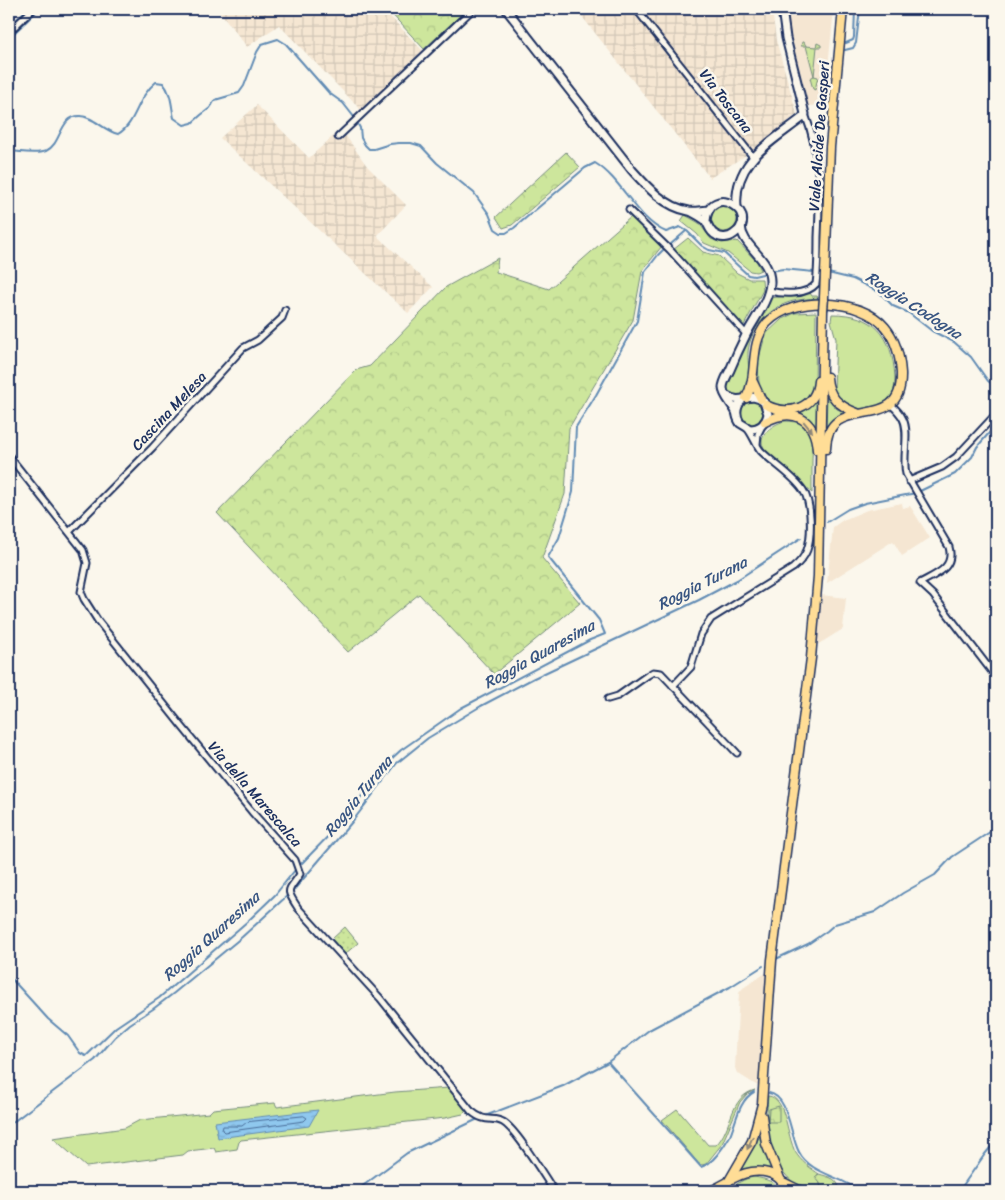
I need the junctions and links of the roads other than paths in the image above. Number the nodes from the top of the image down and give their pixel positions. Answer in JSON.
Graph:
{"nodes":[{"id":1,"x":33,"y":9,"type":"edge"},
{"id":2,"x":473,"y":9,"type":"edge"},
{"id":3,"x":506,"y":9,"type":"edge"},
{"id":4,"x":636,"y":9,"type":"edge"},
{"id":5,"x":782,"y":9,"type":"edge"},
{"id":6,"x":843,"y":9,"type":"edge"},
{"id":7,"x":9,"y":32,"type":"edge"},
{"id":8,"x":805,"y":114,"type":"junction"},
{"id":9,"x":338,"y":137,"type":"dead end"},
{"id":10,"x":753,"y":157,"type":"junction"},
{"id":11,"x":737,"y":186,"type":"junction"},
{"id":12,"x":723,"y":202,"type":"junction"},
{"id":13,"x":737,"y":207,"type":"junction"},
{"id":14,"x":629,"y":210,"type":"dead end"},
{"id":15,"x":709,"y":210,"type":"junction"},
{"id":16,"x":691,"y":211,"type":"junction"},
{"id":17,"x":706,"y":221,"type":"junction"},
{"id":18,"x":741,"y":226,"type":"junction"},
{"id":19,"x":732,"y":236,"type":"junction"},
{"id":20,"x":748,"y":243,"type":"junction"},
{"id":21,"x":820,"y":265,"type":"junction"},
{"id":22,"x":820,"y":282,"type":"junction"},
{"id":23,"x":769,"y":291,"type":"junction"},
{"id":24,"x":285,"y":310,"type":"dead end"},
{"id":25,"x":746,"y":334,"type":"junction"},
{"id":26,"x":822,"y":359,"type":"junction"},
{"id":27,"x":753,"y":382,"type":"junction"},
{"id":28,"x":726,"y":395,"type":"junction"},
{"id":29,"x":744,"y":399,"type":"junction"},
{"id":30,"x":764,"y":402,"type":"junction"},
{"id":31,"x":890,"y":404,"type":"junction"},
{"id":32,"x":736,"y":412,"type":"junction"},
{"id":33,"x":858,"y":414,"type":"junction"},
{"id":34,"x":996,"y":414,"type":"edge"},
{"id":35,"x":764,"y":424,"type":"junction"},
{"id":36,"x":746,"y":427,"type":"junction"},
{"id":37,"x":757,"y":444,"type":"junction"},
{"id":38,"x":9,"y":456,"type":"edge"},
{"id":39,"x":821,"y":477,"type":"junction"},
{"id":40,"x":909,"y":481,"type":"junction"},
{"id":41,"x":70,"y":531,"type":"junction"},
{"id":42,"x":996,"y":677,"type":"edge"},
{"id":43,"x":673,"y":686,"type":"junction"},
{"id":44,"x":608,"y":699,"type":"dead end"},
{"id":45,"x":737,"y":753,"type":"dead end"},
{"id":46,"x":762,"y":1104,"type":"junction"},
{"id":47,"x":726,"y":1185,"type":"edge"},
{"id":48,"x":784,"y":1185,"type":"edge"},
{"id":49,"x":554,"y":1191,"type":"edge"},
{"id":50,"x":712,"y":1191,"type":"edge"},
{"id":51,"x":800,"y":1191,"type":"edge"}],
"edges":[{"from":1,"to":7,"type":"street"},
{"from":2,"to":9,"type":"street"},
{"from":3,"to":16,"type":"main road"},
{"from":4,"to":10,"type":"street","name":"Via Toscana"},
{"from":5,"to":8,"type":"main road"},
{"from":6,"to":21,"type":"main road","name":"Viale Alcide De Gasperi"},
{"from":8,"to":10,"type":"main road","name":"Via Toscana"},
{"from":8,"to":21,"type":"street"},
{"from":10,"to":11,"type":"main road"},
{"from":11,"to":12,"type":"main road"},
{"from":11,"to":13,"type":"main road"},
{"from":12,"to":13,"type":"main road"},
{"from":12,"to":15,"type":"main road"},
{"from":13,"to":18,"type":"main road"},
{"from":14,"to":25,"type":"street"},
{"from":15,"to":16,"type":"main road"},
{"from":15,"to":17,"type":"main road"},
{"from":16,"to":17,"type":"main road"},
{"from":17,"to":19,"type":"main road"},
{"from":18,"to":19,"type":"main road"},
{"from":18,"to":20,"type":"main road"},
{"from":19,"to":20,"type":"main road"},
{"from":20,"to":23,"type":"main road"},
{"from":21,"to":22,"type":"main road","name":"Viale Alcide De Gasperi"},
{"from":22,"to":23,"type":"street"},
{"from":22,"to":26,"type":"main road","name":"Viale Alcide De Gasperi","bridge":true},
{"from":23,"to":25,"type":"main road"},
{"from":24,"to":41,"type":"street","name":"Cascina Melesa"},
{"from":25,"to":28,"type":"main road"},
{"from":26,"to":30,"type":"main road"},
{"from":26,"to":33,"type":"main road"},
{"from":26,"to":39,"type":"main road"},
{"from":27,"to":29,"type":"main road"},
{"from":27,"to":30,"type":"main road"},
{"from":27,"to":31,"type":"main road"},
{"from":28,"to":29,"type":"main road"},
{"from":28,"to":32,"type":"main road"},
{"from":29,"to":30,"type":"main road"},
{"from":29,"to":32,"type":"main road"},
{"from":30,"to":35,"type":"main road"},
{"from":31,"to":33,"type":"main road"},
{"from":31,"to":40,"type":"street"},
{"from":32,"to":36,"type":"main road"},
{"from":33,"to":39,"type":"main road"},
{"from":34,"to":40,"type":"street"},
{"from":35,"to":36,"type":"main road"},
{"from":35,"to":37,"type":"street"},
{"from":35,"to":39,"type":"main road","one_way":true},
{"from":36,"to":37,"type":"street"},
{"from":37,"to":43,"type":"street"},
{"from":38,"to":41,"type":"street","name":"Via della Marescalca"},
{"from":39,"to":46,"type":"main road"},
{"from":40,"to":42,"type":"street"},
{"from":41,"to":49,"type":"street","name":"Via della Marescalca"},
{"from":43,"to":44,"type":"street"},
{"from":43,"to":45,"type":"street"},
{"from":46,"to":47,"type":"main road","one_way":true},
{"from":46,"to":48,"type":"main road"},
{"from":47,"to":48,"type":"main road"},
{"from":47,"to":50,"type":"highway"},
{"from":48,"to":51,"type":"highway"}]}
